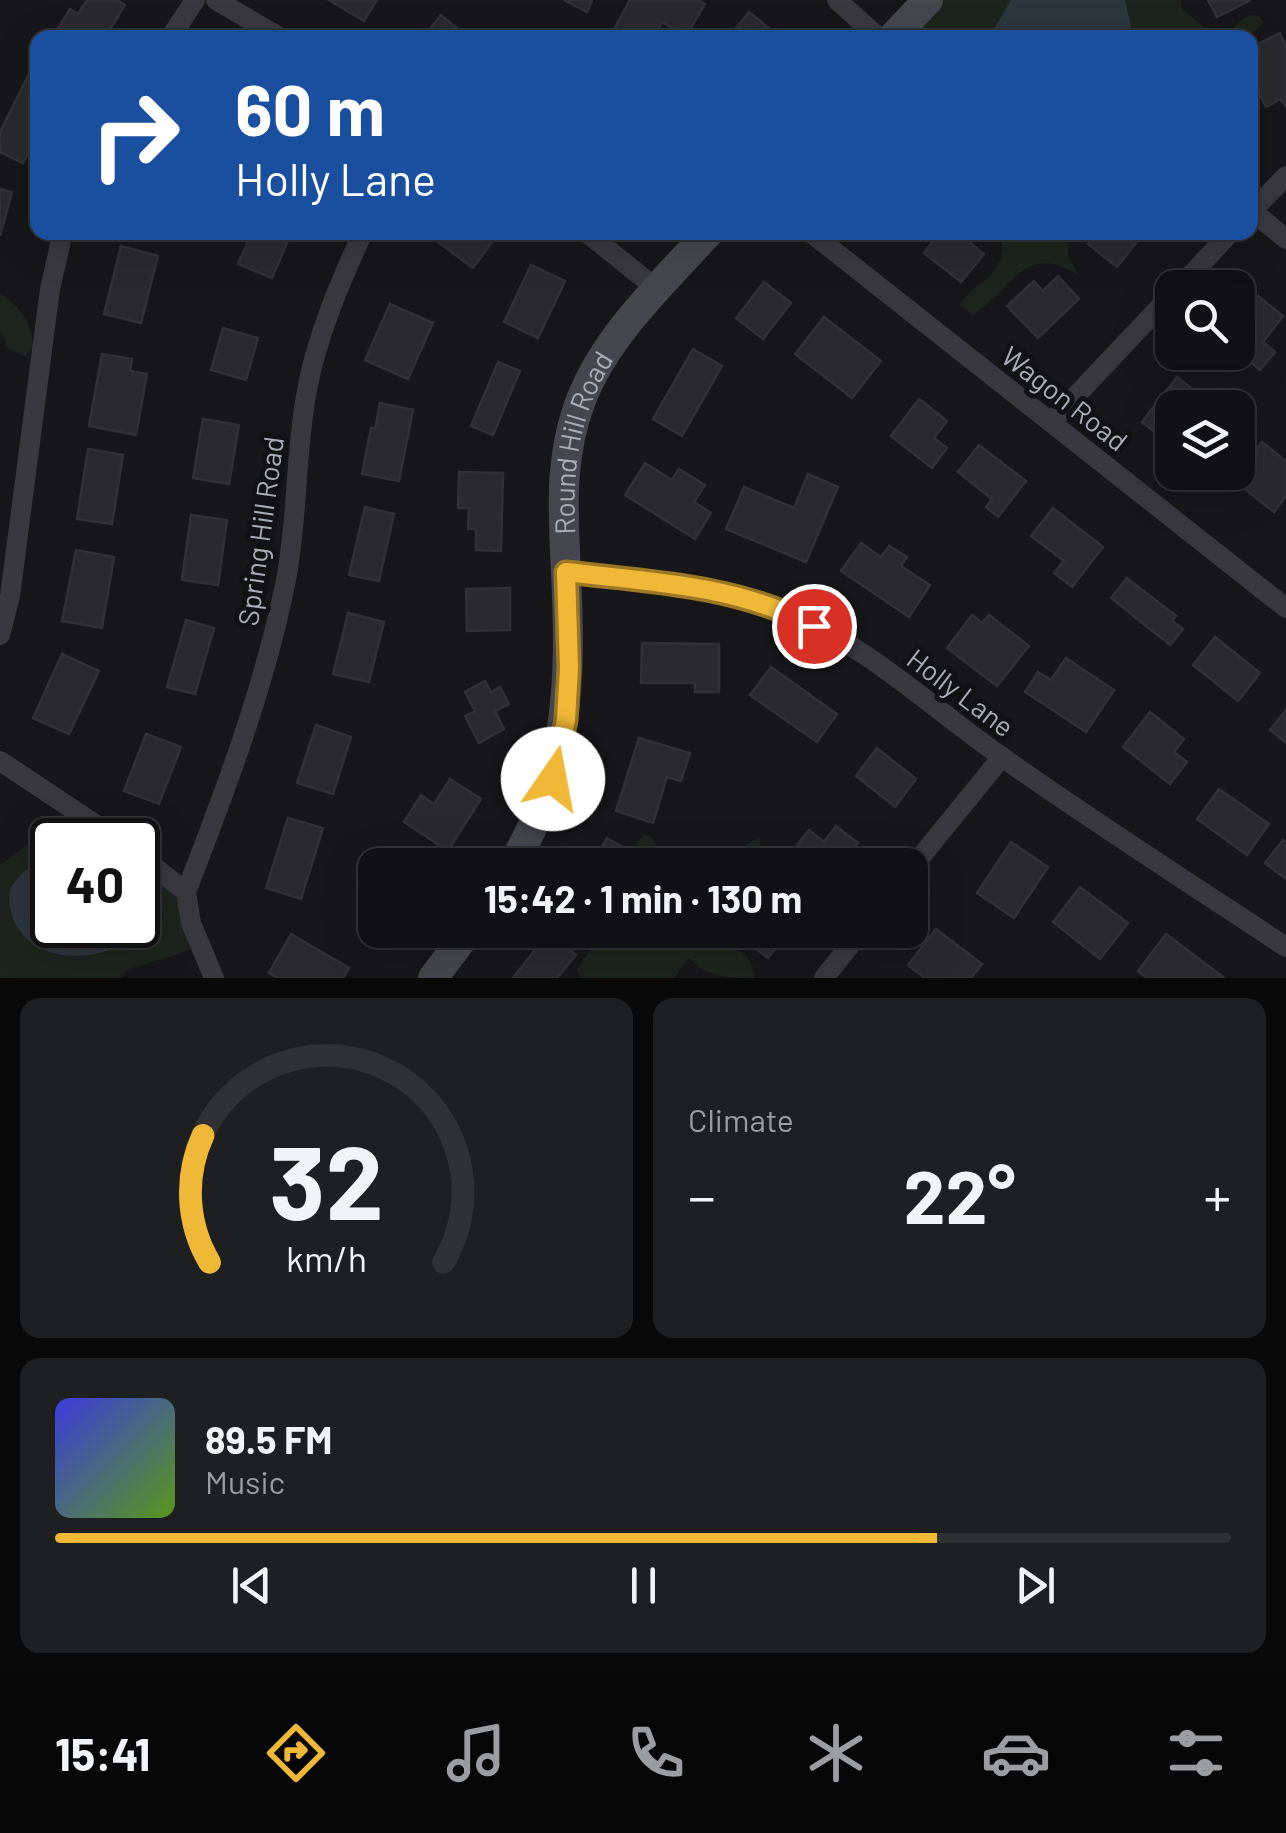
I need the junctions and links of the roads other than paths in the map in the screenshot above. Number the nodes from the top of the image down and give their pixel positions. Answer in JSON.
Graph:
{"nodes":[{"id":1,"x":195,"y":0,"type":"edge"},
{"id":2,"x":216,"y":0,"type":"edge"},
{"id":3,"x":837,"y":0,"type":"edge"},
{"id":4,"x":928,"y":0,"type":"edge"},
{"id":5,"x":175,"y":30,"type":"edge"},
{"id":6,"x":267,"y":30,"type":"edge"},
{"id":7,"x":870,"y":30,"type":"edge"},
{"id":8,"x":900,"y":30,"type":"edge"},
{"id":9,"x":1286,"y":176,"type":"edge"},
{"id":10,"x":1258,"y":205,"type":"edge"},
{"id":11,"x":1258,"y":217,"type":"edge"},
{"id":12,"x":1286,"y":239,"type":"edge"},
{"id":13,"x":61,"y":240,"type":"edge"},
{"id":14,"x":359,"y":240,"type":"edge"},
{"id":15,"x":596,"y":240,"type":"edge"},
{"id":16,"x":703,"y":240,"type":"edge"},
{"id":17,"x":820,"y":240,"type":"edge"},
{"id":18,"x":1224,"y":240,"type":"edge"},
{"id":19,"x":1196,"y":270,"type":"edge"},
{"id":20,"x":657,"y":289,"type":"junction"},
{"id":21,"x":1155,"y":312,"type":"edge"},
{"id":22,"x":1051,"y":422,"type":"junction"},
{"id":23,"x":566,"y":572,"type":"junction"},
{"id":24,"x":1286,"y":608,"type":"edge"},
{"id":25,"x":0,"y":635,"type":"edge"},
{"id":26,"x":1002,"y":757,"type":"junction"},
{"id":27,"x":0,"y":761,"type":"edge"},
{"id":28,"x":86,"y":818,"type":"edge"},
{"id":29,"x":523,"y":848,"type":"edge"},
{"id":30,"x":928,"y":848,"type":"edge"},
{"id":31,"x":160,"y":871,"type":"edge"},
{"id":32,"x":186,"y":892,"type":"junction"},
{"id":33,"x":1286,"y":947,"type":"edge"},
{"id":34,"x":456,"y":948,"type":"edge"},
{"id":35,"x":848,"y":948,"type":"edge"},
{"id":36,"x":214,"y":978,"type":"edge"},
{"id":37,"x":433,"y":978,"type":"edge"},
{"id":38,"x":824,"y":978,"type":"edge"}],
"edges":[{"from":1,"to":5,"type":"street"},
{"from":2,"to":6,"type":"street"},
{"from":3,"to":7,"type":"street"},
{"from":4,"to":8,"type":"street"},
{"from":9,"to":10,"type":"street"},
{"from":11,"to":12,"type":"street"},
{"from":13,"to":25,"type":"street"},
{"from":14,"to":32,"type":"street","name":"Spring Hill Road"},
{"from":15,"to":20,"type":"street"},
{"from":16,"to":20,"type":"street","name":"Round Hill Road"},
{"from":17,"to":22,"type":"street","name":"Wagon Road"},
{"from":18,"to":19,"type":"street"},
{"from":20,"to":23,"type":"street","name":"Round Hill Road"},
{"from":21,"to":22,"type":"street"},
{"from":22,"to":24,"type":"street","name":"Wagon Road"},
{"from":23,"to":26,"type":"street","name":"Holly Lane"},
{"from":23,"to":29,"type":"street","name":"Round Hill Road"},
{"from":26,"to":30,"type":"street"},
{"from":26,"to":33,"type":"street","name":"Holly Lane"},
{"from":27,"to":28,"type":"street"},
{"from":31,"to":32,"type":"street"},
{"from":32,"to":36,"type":"street"},
{"from":34,"to":37,"type":"street"},
{"from":35,"to":38,"type":"street"}]}
